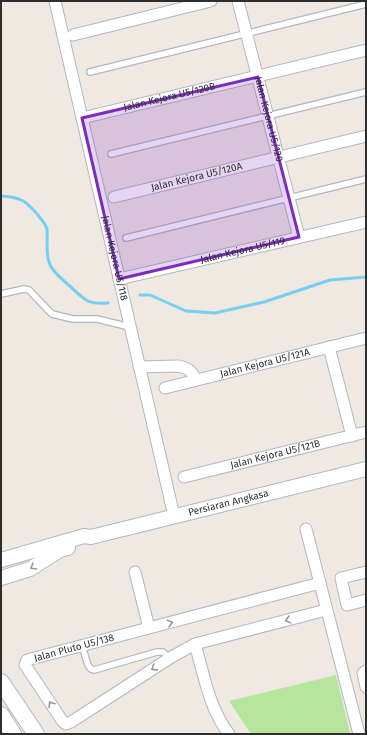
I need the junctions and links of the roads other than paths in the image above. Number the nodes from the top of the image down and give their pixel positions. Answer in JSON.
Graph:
{"nodes":[{"id":1,"x":55,"y":1,"type":"edge"},
{"id":2,"x":211,"y":1,"type":"edge"},
{"id":3,"x":238,"y":1,"type":"edge"},
{"id":4,"x":366,"y":4,"type":"edge"},
{"id":5,"x":246,"y":34,"type":"junction"},
{"id":6,"x":73,"y":35,"type":"dead end"},
{"id":7,"x":366,"y":50,"type":"edge"},
{"id":8,"x":90,"y":72,"type":"dead end"},
{"id":9,"x":258,"y":77,"type":"junction"},
{"id":10,"x":366,"y":92,"type":"edge"},
{"id":11,"x":268,"y":116,"type":"junction"},
{"id":12,"x":82,"y":118,"type":"junction"},
{"id":13,"x":366,"y":136,"type":"edge"},
{"id":14,"x":111,"y":154,"type":"dead end"},
{"id":15,"x":278,"y":158,"type":"junction"},
{"id":16,"x":366,"y":179,"type":"edge"},
{"id":17,"x":114,"y":197,"type":"dead end"},
{"id":18,"x":289,"y":198,"type":"junction"},
{"id":19,"x":366,"y":222,"type":"edge"},
{"id":20,"x":299,"y":237,"type":"junction"},
{"id":21,"x":126,"y":238,"type":"dead end"},
{"id":22,"x":119,"y":279,"type":"junction"},
{"id":23,"x":1,"y":294,"type":"edge"},
{"id":24,"x":130,"y":327,"type":"junction"},
{"id":25,"x":366,"y":338,"type":"edge"},
{"id":26,"x":329,"y":347,"type":"junction"},
{"id":27,"x":139,"y":367,"type":"junction"},
{"id":28,"x":196,"y":380,"type":"junction"},
{"id":29,"x":165,"y":388,"type":"dead end"},
{"id":30,"x":366,"y":432,"type":"edge"},
{"id":31,"x":352,"y":436,"type":"junction"},
{"id":32,"x":366,"y":469,"type":"edge"},
{"id":33,"x":184,"y":477,"type":"dead end"},
{"id":34,"x":174,"y":516,"type":"junction"},
{"id":35,"x":306,"y":529,"type":"dead end"},
{"id":36,"x":91,"y":537,"type":"junction"},
{"id":37,"x":1,"y":560,"type":"edge"},
{"id":38,"x":135,"y":572,"type":"dead end"},
{"id":39,"x":366,"y":572,"type":"edge"},
{"id":40,"x":1,"y":578,"type":"edge"},
{"id":41,"x":320,"y":583,"type":"junction"},
{"id":42,"x":366,"y":600,"type":"edge"},
{"id":43,"x":326,"y":610,"type":"junction"},
{"id":44,"x":149,"y":628,"type":"junction"},
{"id":45,"x":195,"y":644,"type":"junction"},
{"id":46,"x":82,"y":646,"type":"junction"},
{"id":47,"x":170,"y":658,"type":"junction"},
{"id":48,"x":366,"y":671,"type":"edge"},
{"id":49,"x":1,"y":682,"type":"edge"},
{"id":50,"x":366,"y":687,"type":"edge"},
{"id":51,"x":1,"y":716,"type":"edge"},
{"id":52,"x":13,"y":734,"type":"edge"},
{"id":53,"x":36,"y":734,"type":"edge"},
{"id":54,"x":229,"y":734,"type":"edge"},
{"id":55,"x":359,"y":734,"type":"edge"}],
"edges":[{"from":1,"to":12,"type":"street","name":"Jalan Kejora U5/118"},
{"from":2,"to":6,"type":"street"},
{"from":3,"to":5,"type":"street","name":"Jalan Kejora U5/120"},
{"from":4,"to":5,"type":"lane"},
{"from":5,"to":8,"type":"lane"},
{"from":5,"to":9,"type":"street","name":"Jalan Kejora U5/120"},
{"from":7,"to":9,"type":"street","name":"Jalan Kejora U5/120B"},
{"from":9,"to":11,"type":"street","name":"Jalan Kejora U5/120"},
{"from":9,"to":12,"type":"street","name":"Jalan Kejora U5/120B"},
{"from":10,"to":11,"type":"lane"},
{"from":11,"to":14,"type":"lane"},
{"from":11,"to":15,"type":"street","name":"Jalan Kejora U5/120"},
{"from":12,"to":22,"type":"street","name":"Jalan Kejora U5/118"},
{"from":13,"to":15,"type":"street","name":"Jalan Kejora U5/120A"},
{"from":15,"to":17,"type":"street","name":"Jalan Kejora U5/120A"},
{"from":15,"to":18,"type":"street","name":"Jalan Kejora U5/120"},
{"from":16,"to":18,"type":"lane"},
{"from":18,"to":20,"type":"street","name":"Jalan Kejora U5/120"},
{"from":18,"to":21,"type":"lane"},
{"from":19,"to":20,"type":"street","name":"Jalan Kejora U5/119"},
{"from":20,"to":22,"type":"street","name":"Jalan Kejora U5/119"},
{"from":22,"to":24,"type":"street","name":"Jalan Kejora U5/118"},
{"from":23,"to":24,"type":"lane"},
{"from":24,"to":27,"type":"street","name":"Jalan Kejora U5/118"},
{"from":25,"to":26,"type":"street","name":"Jalan Kejora U5/121A"},
{"from":26,"to":28,"type":"street","name":"Jalan Kejora U5/121A"},
{"from":26,"to":31,"type":"street"},
{"from":27,"to":28,"type":"street"},
{"from":27,"to":34,"type":"street","name":"Jalan Kejora U5/118"},
{"from":28,"to":29,"type":"street","name":"Jalan Kejora U5/121A"},
{"from":30,"to":31,"type":"street","name":"Jalan Kejora U5/121B"},
{"from":31,"to":33,"type":"street","name":"Jalan Kejora U5/121B"},
{"from":32,"to":34,"type":"street","name":"Persiaran Angkasa"},
{"from":34,"to":36,"type":"street","name":"Persiaran Angkasa"},
{"from":35,"to":41,"type":"street"},
{"from":36,"to":37,"type":"street","name":"Persiaran Angkasa"},
{"from":36,"to":40,"type":"street","name":"Persiaran Angkasa","one_way":true},
{"from":38,"to":44,"type":"street"},
{"from":39,"to":42,"type":"street"},
{"from":41,"to":43,"type":"street"},
{"from":44,"to":41,"type":"street","name":"Jalan Pluto U5/138","one_way":true},
{"from":43,"to":45,"type":"street","name":"Jalan Pluto U5/138","one_way":true},
{"from":43,"to":55,"type":"street"},
{"from":44,"to":46,"type":"street","name":"Jalan Pluto U5/138"},
{"from":45,"to":47,"type":"street","name":"Jalan Pluto U5/138"},
{"from":45,"to":54,"type":"street"},
{"from":46,"to":47,"type":"lane"},
{"from":47,"to":46,"type":"street","name":"Jalan Pluto U5/138","one_way":true},
{"from":48,"to":50,"type":"street"},
{"from":49,"to":53,"type":"main road"},
{"from":51,"to":52,"type":"main road"}]}
